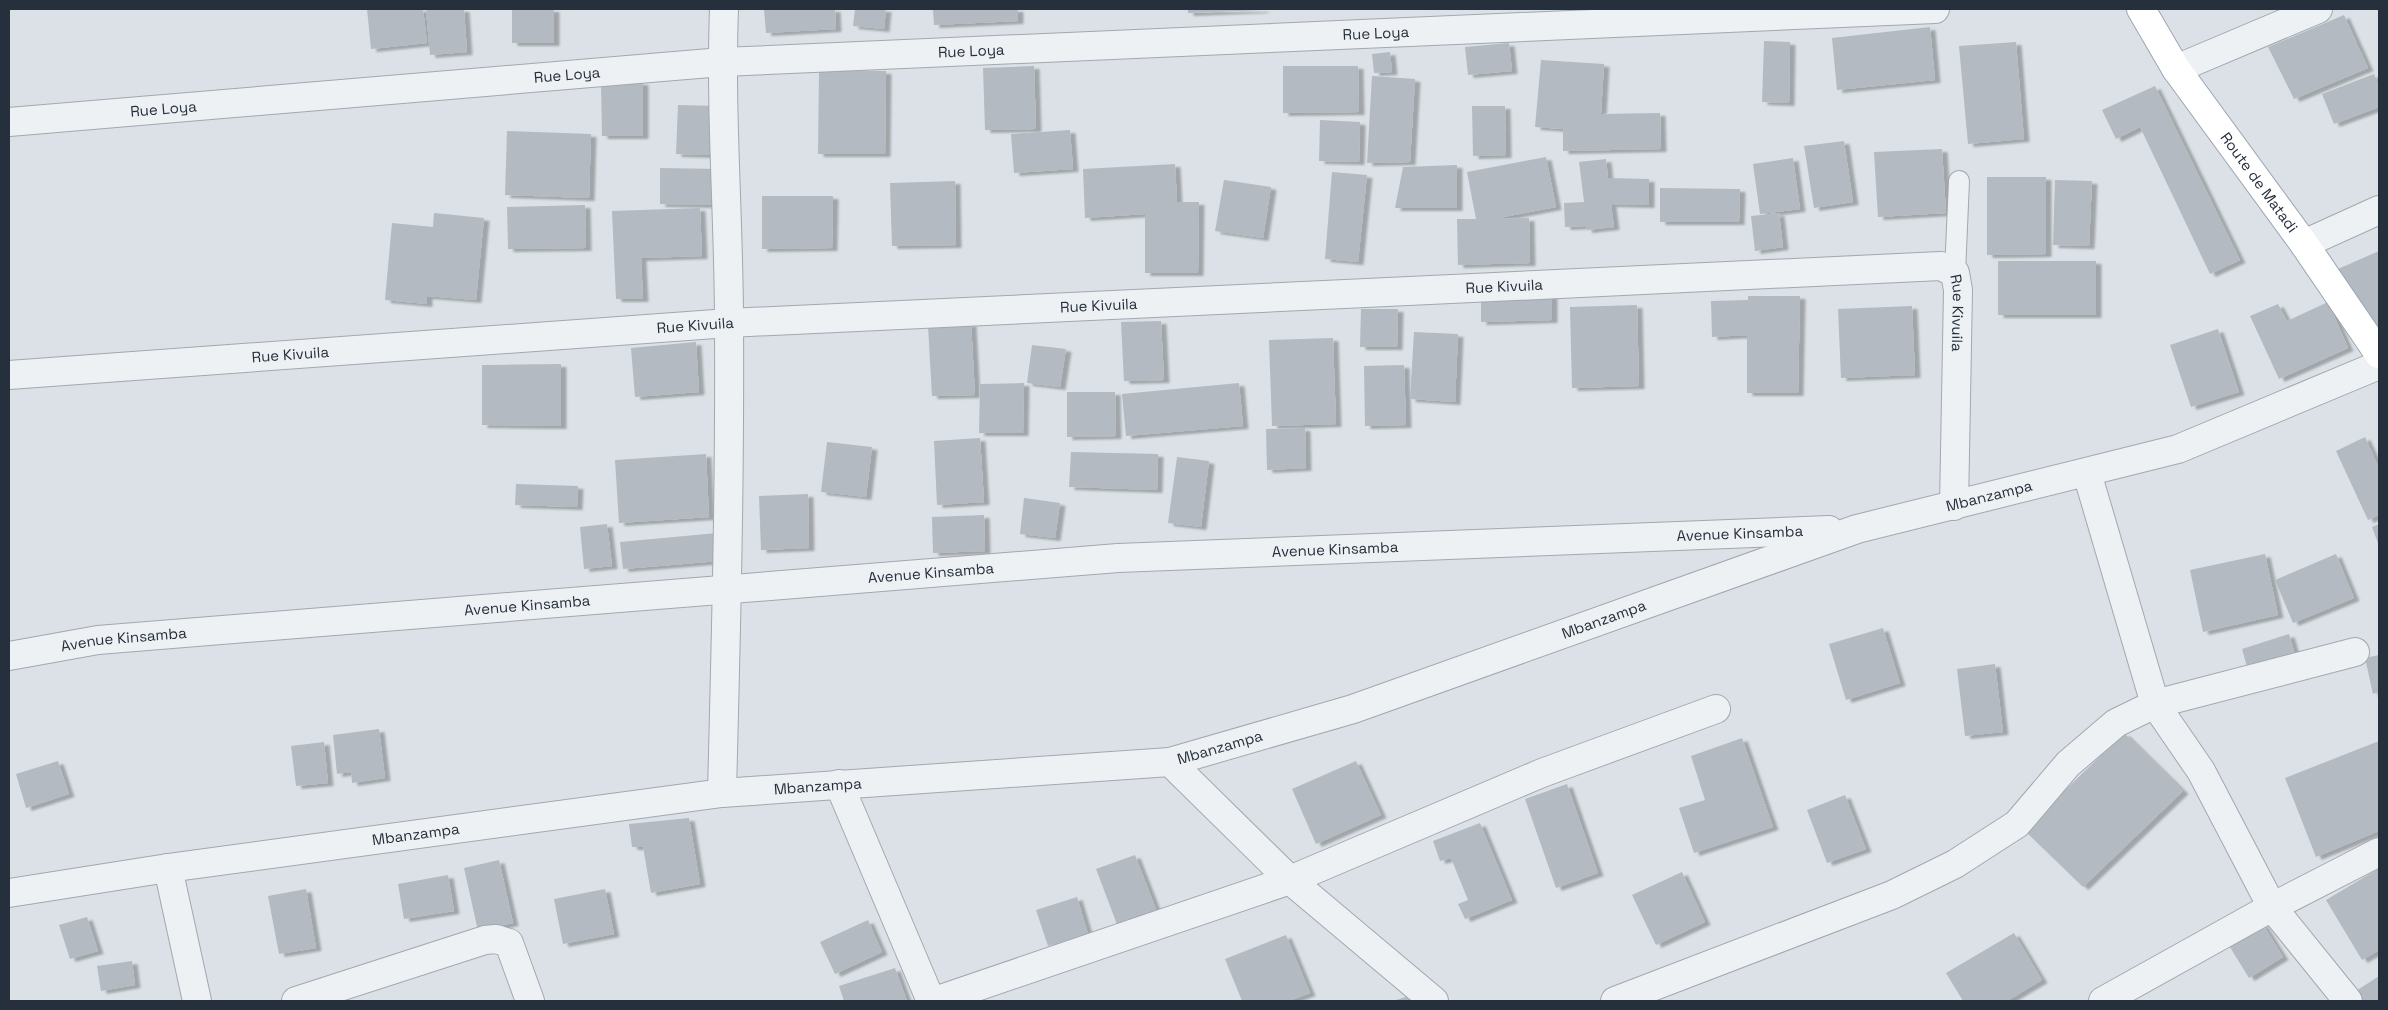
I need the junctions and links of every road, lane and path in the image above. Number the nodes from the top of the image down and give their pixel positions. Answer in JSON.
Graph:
{"nodes":[{"id":1,"x":724,"y":9,"type":"edge"},
{"id":2,"x":1935,"y":9,"type":"edge"},
{"id":3,"x":2141,"y":9,"type":"edge"},
{"id":4,"x":2318,"y":9,"type":"edge"},
{"id":5,"x":722,"y":62,"type":"junction"},
{"id":6,"x":2176,"y":69,"type":"junction"},
{"id":7,"x":9,"y":122,"type":"edge"},
{"id":8,"x":1959,"y":181,"type":"dead end"},
{"id":9,"x":2379,"y":210,"type":"edge"},
{"id":10,"x":2304,"y":244,"type":"junction"},
{"id":11,"x":1956,"y":273,"type":"junction"},
{"id":12,"x":729,"y":323,"type":"junction"},
{"id":13,"x":2379,"y":354,"type":"edge"},
{"id":14,"x":2379,"y":366,"type":"edge"},
{"id":15,"x":9,"y":375,"type":"edge"},
{"id":16,"x":2086,"y":473,"type":"junction"},
{"id":17,"x":1954,"y":506,"type":"junction"},
{"id":18,"x":1857,"y":529,"type":"junction"},
{"id":19,"x":727,"y":590,"type":"junction"},
{"id":20,"x":2355,"y":652,"type":"dead end"},
{"id":21,"x":9,"y":656,"type":"edge"},
{"id":22,"x":2155,"y":704,"type":"junction"},
{"id":23,"x":1716,"y":710,"type":"dead end"},
{"id":24,"x":1170,"y":762,"type":"junction"},
{"id":25,"x":839,"y":784,"type":"junction"},
{"id":26,"x":722,"y":793,"type":"junction"},
{"id":27,"x":2379,"y":852,"type":"edge"},
{"id":28,"x":168,"y":868,"type":"junction"},
{"id":29,"x":1290,"y":880,"type":"junction"},
{"id":30,"x":9,"y":893,"type":"edge"},
{"id":31,"x":2272,"y":907,"type":"junction"},
{"id":32,"x":196,"y":1001,"type":"edge"},
{"id":33,"x":296,"y":1001,"type":"edge"},
{"id":34,"x":530,"y":1001,"type":"edge"},
{"id":35,"x":933,"y":1001,"type":"edge"},
{"id":36,"x":1434,"y":1001,"type":"edge"},
{"id":37,"x":1615,"y":1001,"type":"edge"},
{"id":38,"x":2103,"y":1001,"type":"edge"},
{"id":39,"x":2348,"y":1001,"type":"edge"}],
"edges":[{"from":1,"to":5,"type":"street"},
{"from":2,"to":5,"type":"street","name":"Rue Loya"},
{"from":3,"to":6,"type":"main road","name":"Route de Matadi"},
{"from":4,"to":6,"type":"street"},
{"from":5,"to":7,"type":"street","name":"Rue Loya"},
{"from":5,"to":12,"type":"street"},
{"from":6,"to":10,"type":"main road","name":"Route de Matadi"},
{"from":8,"to":11,"type":"lane"},
{"from":9,"to":10,"type":"street"},
{"from":10,"to":13,"type":"main road","name":"Route de Matadi"},
{"from":11,"to":12,"type":"street","name":"Rue Kivuila"},
{"from":11,"to":17,"type":"street","name":"Rue Kivuila"},
{"from":12,"to":15,"type":"street","name":"Rue Kivuila"},
{"from":12,"to":19,"type":"street"},
{"from":14,"to":16,"type":"street","name":"Mbanzampa"},
{"from":16,"to":17,"type":"street","name":"Mbanzampa"},
{"from":16,"to":22,"type":"street"},
{"from":17,"to":18,"type":"street","name":"Mbanzampa"},
{"from":18,"to":19,"type":"street","name":"Avenue Kinsamba"},
{"from":18,"to":24,"type":"street","name":"Mbanzampa"},
{"from":19,"to":21,"type":"street","name":"Avenue Kinsamba"},
{"from":19,"to":26,"type":"street"},
{"from":20,"to":22,"type":"street"},
{"from":22,"to":31,"type":"street"},
{"from":22,"to":37,"type":"street"},
{"from":23,"to":29,"type":"street"},
{"from":24,"to":25,"type":"street","name":"Mbanzampa"},
{"from":24,"to":29,"type":"street"},
{"from":25,"to":26,"type":"street","name":"Mbanzampa"},
{"from":25,"to":35,"type":"street"},
{"from":26,"to":28,"type":"street","name":"Mbanzampa"},
{"from":27,"to":31,"type":"street"},
{"from":28,"to":30,"type":"street","name":"Mbanzampa"},
{"from":28,"to":32,"type":"street"},
{"from":29,"to":35,"type":"street"},
{"from":29,"to":36,"type":"street"},
{"from":31,"to":38,"type":"street"},
{"from":31,"to":39,"type":"street"},
{"from":33,"to":34,"type":"street"}]}
